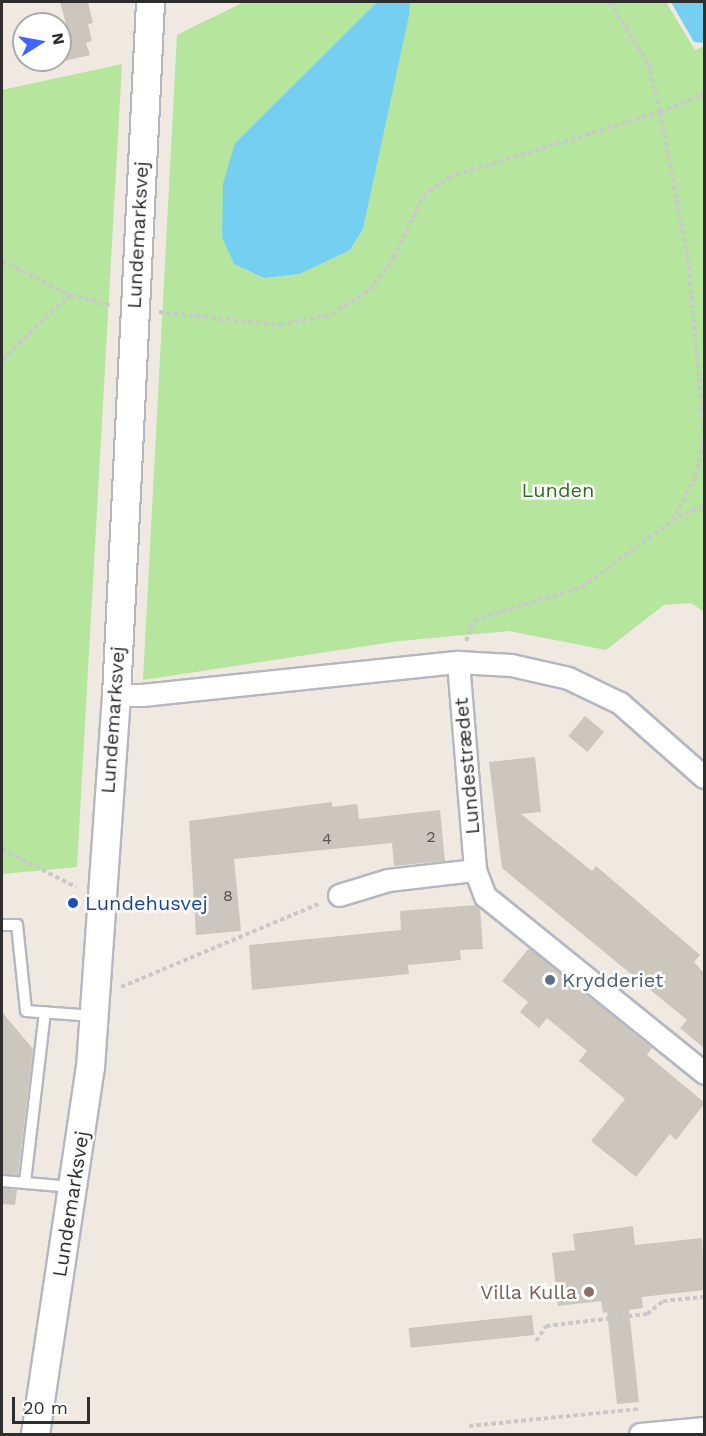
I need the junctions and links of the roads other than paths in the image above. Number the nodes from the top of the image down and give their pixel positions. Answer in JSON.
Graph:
{"nodes":[{"id":1,"x":150,"y":2,"type":"edge"},
{"id":2,"x":458,"y":662,"type":"junction"},
{"id":3,"x":116,"y":694,"type":"junction"},
{"id":4,"x":705,"y":777,"type":"edge"},
{"id":5,"x":475,"y":870,"type":"junction"},
{"id":6,"x":339,"y":895,"type":"road end"},
{"id":7,"x":2,"y":925,"type":"edge"},
{"id":8,"x":94,"y":1007,"type":"junction"},
{"id":9,"x":45,"y":1012,"type":"junction"},
{"id":10,"x":705,"y":1073,"type":"edge"},
{"id":11,"x":2,"y":1181,"type":"edge"},
{"id":12,"x":25,"y":1182,"type":"junction"},
{"id":13,"x":75,"y":1187,"type":"junction"},
{"id":14,"x":705,"y":1428,"type":"edge"},
{"id":15,"x":35,"y":1434,"type":"edge"},
{"id":16,"x":640,"y":1434,"type":"edge"}],
"edges":[{"from":1,"to":3,"type":"street","name":"Lundemarksvej"},
{"from":2,"to":3,"type":"street"},
{"from":2,"to":4,"type":"street"},
{"from":2,"to":5,"type":"street","name":"Lundestrædet"},
{"from":3,"to":8,"type":"street","name":"Lundemarksvej"},
{"from":5,"to":6,"type":"street"},
{"from":5,"to":10,"type":"street","name":"Lundestrædet"},
{"from":7,"to":9,"type":"lane"},
{"from":8,"to":9,"type":"lane"},
{"from":8,"to":13,"type":"street","name":"Lundemarksvej"},
{"from":9,"to":12,"type":"lane"},
{"from":11,"to":12,"type":"lane"},
{"from":12,"to":13,"type":"lane"},
{"from":13,"to":15,"type":"street","name":"Lundemarksvej"},
{"from":14,"to":16,"type":"street"}]}
